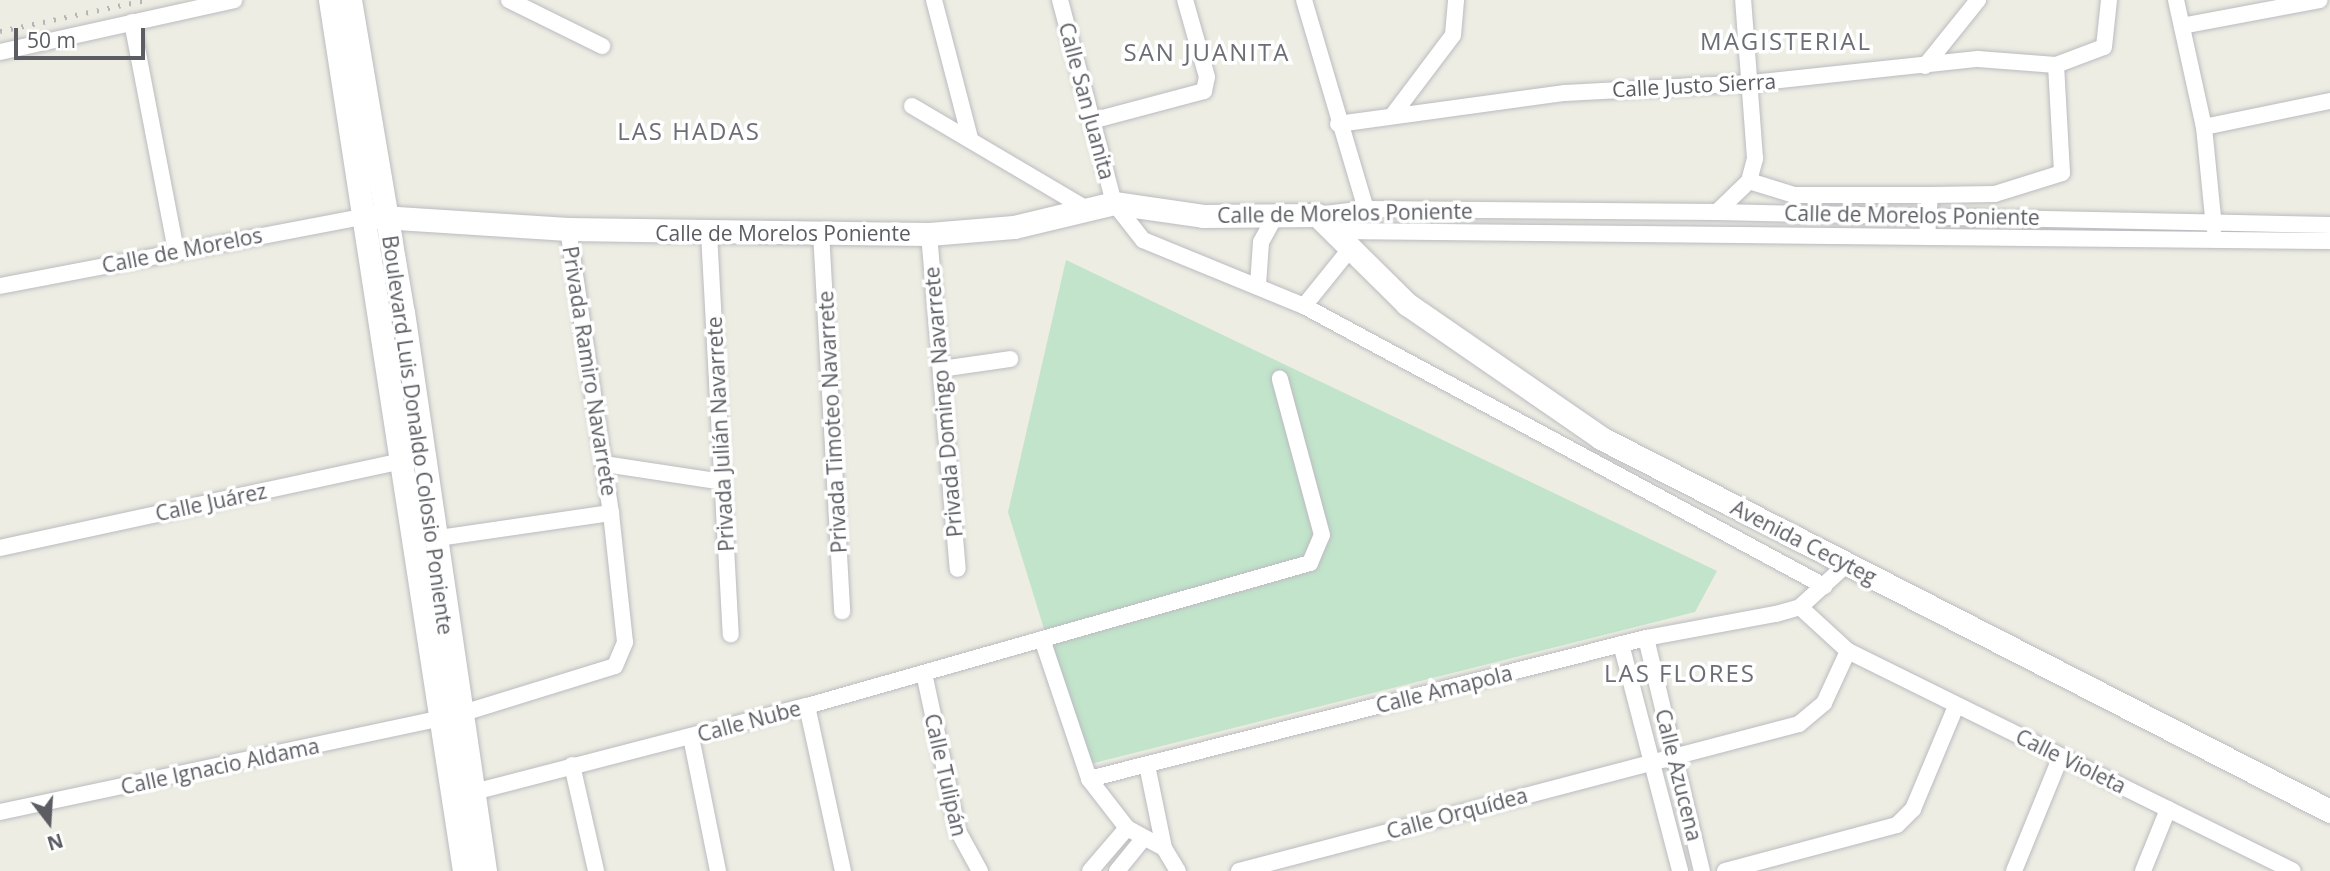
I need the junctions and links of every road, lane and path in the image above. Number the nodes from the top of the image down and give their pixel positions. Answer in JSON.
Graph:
{"nodes":[{"id":1,"x":234,"y":0,"type":"edge"},
{"id":2,"x":330,"y":0,"type":"edge"},
{"id":3,"x":350,"y":0,"type":"edge"},
{"id":4,"x":509,"y":0,"type":"edge"},
{"id":5,"x":934,"y":0,"type":"edge"},
{"id":6,"x":1060,"y":0,"type":"edge"},
{"id":7,"x":1185,"y":0,"type":"edge"},
{"id":8,"x":1304,"y":0,"type":"edge"},
{"id":9,"x":1456,"y":0,"type":"edge"},
{"id":10,"x":1743,"y":0,"type":"edge"},
{"id":11,"x":1978,"y":0,"type":"edge"},
{"id":12,"x":2109,"y":0,"type":"edge"},
{"id":13,"x":2176,"y":0,"type":"edge"},
{"id":14,"x":2320,"y":0,"type":"edge"},
{"id":15,"x":132,"y":22,"type":"junction"},
{"id":16,"x":2182,"y":26,"type":"junction"},
{"id":17,"x":602,"y":46,"type":"dead end"},
{"id":18,"x":0,"y":52,"type":"edge"},
{"id":19,"x":1925,"y":66,"type":"junction"},
{"id":20,"x":2053,"y":66,"type":"junction"},
{"id":21,"x":1752,"y":83,"type":"junction"},
{"id":22,"x":2330,"y":101,"type":"edge"},
{"id":23,"x":912,"y":106,"type":"dead end"},
{"id":24,"x":1392,"y":116,"type":"junction"},
{"id":25,"x":1095,"y":120,"type":"junction"},
{"id":26,"x":1338,"y":124,"type":"junction"},
{"id":27,"x":2204,"y":127,"type":"junction"},
{"id":28,"x":970,"y":138,"type":"junction"},
{"id":29,"x":1749,"y":181,"type":"junction"},
{"id":30,"x":1822,"y":195,"type":"junction"},
{"id":31,"x":1930,"y":195,"type":"junction"},
{"id":32,"x":1114,"y":203,"type":"junction"},
{"id":33,"x":1082,"y":206,"type":"junction"},
{"id":34,"x":1366,"y":209,"type":"junction"},
{"id":35,"x":1571,"y":211,"type":"junction"},
{"id":36,"x":1717,"y":212,"type":"junction"},
{"id":37,"x":1823,"y":214,"type":"junction"},
{"id":38,"x":1276,"y":215,"type":"junction"},
{"id":39,"x":1317,"y":215,"type":"junction"},
{"id":40,"x":1929,"y":215,"type":"junction"},
{"id":41,"x":376,"y":217,"type":"junction"},
{"id":42,"x":2065,"y":217,"type":"junction"},
{"id":43,"x":2214,"y":219,"type":"junction"},
{"id":44,"x":2330,"y":225,"type":"edge"},
{"id":45,"x":568,"y":229,"type":"junction"},
{"id":46,"x":1570,"y":230,"type":"junction"},
{"id":47,"x":1336,"y":231,"type":"junction"},
{"id":48,"x":821,"y":232,"type":"junction"},
{"id":49,"x":709,"y":233,"type":"junction"},
{"id":50,"x":929,"y":234,"type":"junction"},
{"id":51,"x":1927,"y":237,"type":"junction"},
{"id":52,"x":2064,"y":239,"type":"junction"},
{"id":53,"x":2214,"y":240,"type":"junction"},
{"id":54,"x":2330,"y":241,"type":"edge"},
{"id":55,"x":1350,"y":249,"type":"junction"},
{"id":56,"x":176,"y":250,"type":"junction"},
{"id":57,"x":1258,"y":285,"type":"junction"},
{"id":58,"x":0,"y":286,"type":"edge"},
{"id":59,"x":1304,"y":306,"type":"junction"},
{"id":60,"x":1010,"y":359,"type":"dead end"},
{"id":61,"x":941,"y":369,"type":"junction"},
{"id":62,"x":1280,"y":379,"type":"dead end"},
{"id":63,"x":413,"y":459,"type":"junction"},
{"id":64,"x":605,"y":464,"type":"junction"},
{"id":65,"x":723,"y":482,"type":"junction"},
{"id":66,"x":611,"y":513,"type":"junction"},
{"id":67,"x":432,"y":539,"type":"junction"},
{"id":68,"x":0,"y":548,"type":"edge"},
{"id":69,"x":1847,"y":564,"type":"junction"},
{"id":70,"x":958,"y":569,"type":"dead end"},
{"id":71,"x":1824,"y":586,"type":"junction"},
{"id":72,"x":1800,"y":607,"type":"junction"},
{"id":73,"x":842,"y":611,"type":"dead end"},
{"id":74,"x":731,"y":634,"type":"dead end"},
{"id":75,"x":1646,"y":638,"type":"junction"},
{"id":76,"x":1042,"y":639,"type":"junction"},
{"id":77,"x":1621,"y":643,"type":"junction"},
{"id":78,"x":1848,"y":651,"type":"junction"},
{"id":79,"x":924,"y":673,"type":"junction"},
{"id":80,"x":807,"y":706,"type":"junction"},
{"id":81,"x":1956,"y":706,"type":"junction"},
{"id":82,"x":450,"y":717,"type":"junction"},
{"id":83,"x":691,"y":737,"type":"junction"},
{"id":84,"x":1675,"y":754,"type":"junction"},
{"id":85,"x":2061,"y":756,"type":"junction"},
{"id":86,"x":1655,"y":761,"type":"junction"},
{"id":87,"x":572,"y":765,"type":"junction"},
{"id":88,"x":1147,"y":765,"type":"junction"},
{"id":89,"x":1089,"y":779,"type":"junction"},
{"id":90,"x":464,"y":794,"type":"junction"},
{"id":91,"x":2168,"y":809,"type":"junction"},
{"id":92,"x":2330,"y":811,"type":"edge"},
{"id":93,"x":0,"y":812,"type":"edge"},
{"id":94,"x":1127,"y":828,"type":"junction"},
{"id":95,"x":1143,"y":839,"type":"junction"},
{"id":96,"x":1164,"y":848,"type":"junction"},
{"id":97,"x":2276,"y":867,"type":"edge"},
{"id":98,"x":1174,"y":869,"type":"edge"},
{"id":99,"x":464,"y":871,"type":"edge"},
{"id":100,"x":485,"y":871,"type":"edge"},
{"id":101,"x":596,"y":871,"type":"edge"},
{"id":102,"x":718,"y":871,"type":"edge"},
{"id":103,"x":843,"y":871,"type":"edge"},
{"id":104,"x":980,"y":871,"type":"edge"},
{"id":105,"x":1090,"y":871,"type":"edge"},
{"id":106,"x":1117,"y":871,"type":"edge"},
{"id":107,"x":1239,"y":871,"type":"edge"},
{"id":108,"x":1681,"y":871,"type":"edge"},
{"id":109,"x":1702,"y":871,"type":"edge"},
{"id":110,"x":1725,"y":871,"type":"edge"},
{"id":111,"x":2014,"y":871,"type":"edge"},
{"id":112,"x":2143,"y":871,"type":"edge"},
{"id":113,"x":2294,"y":871,"type":"edge"}],
"edges":[{"from":1,"to":15,"type":"street"},
{"from":2,"to":41,"type":"street","name":"Boulevard Luis Donaldo Colosio Poniente"},
{"from":3,"to":41,"type":"street","name":"Boulevard Luis Donaldo Colosio Poniente"},
{"from":4,"to":17,"type":"street"},
{"from":5,"to":28,"type":"street"},
{"from":6,"to":25,"type":"street","name":"Calle San Juanita"},
{"from":7,"to":25,"type":"street"},
{"from":8,"to":26,"type":"street"},
{"from":9,"to":24,"type":"street"},
{"from":10,"to":21,"type":"street"},
{"from":11,"to":19,"type":"street"},
{"from":12,"to":20,"type":"street"},
{"from":13,"to":16,"type":"street"},
{"from":14,"to":16,"type":"street"},
{"from":15,"to":18,"type":"street"},
{"from":15,"to":56,"type":"street"},
{"from":16,"to":27,"type":"street"},
{"from":19,"to":20,"type":"street","name":"Calle Justo Sierra"},
{"from":19,"to":21,"type":"street","name":"Calle Justo Sierra"},
{"from":20,"to":31,"type":"street"},
{"from":21,"to":24,"type":"street","name":"Calle Justo Sierra"},
{"from":21,"to":29,"type":"street"},
{"from":22,"to":27,"type":"street"},
{"from":23,"to":28,"type":"street"},
{"from":24,"to":26,"type":"street","name":"Calle Justo Sierra"},
{"from":25,"to":32,"type":"street","name":"Calle San Juanita"},
{"from":26,"to":34,"type":"street"},
{"from":27,"to":43,"type":"street"},
{"from":28,"to":33,"type":"street"},
{"from":29,"to":30,"type":"street"},
{"from":29,"to":36,"type":"street"},
{"from":30,"to":31,"type":"street"},
{"from":30,"to":37,"type":"street"},
{"from":31,"to":40,"type":"street"},
{"from":32,"to":33,"type":"street","name":"Calle de Morelos Poniente"},
{"from":32,"to":38,"type":"street","name":"Calle de Morelos Poniente"},
{"from":32,"to":57,"type":"street"},
{"from":33,"to":50,"type":"street","name":"Calle de Morelos Poniente"},
{"from":34,"to":35,"type":"street","name":"Calle de Morelos Poniente"},
{"from":34,"to":39,"type":"street","name":"Calle de Morelos Poniente"},
{"from":35,"to":36,"type":"street","name":"Calle de Morelos Poniente"},
{"from":35,"to":46,"type":"street"},
{"from":36,"to":37,"type":"street","name":"Calle de Morelos Poniente"},
{"from":37,"to":40,"type":"street","name":"Calle de Morelos Poniente"},
{"from":38,"to":39,"type":"street","name":"Calle de Morelos Poniente"},
{"from":38,"to":57,"type":"street"},
{"from":39,"to":47,"type":"street","name":"Avenida Cecyteg"},
{"from":40,"to":42,"type":"street","name":"Calle de Morelos Poniente"},
{"from":40,"to":51,"type":"street"},
{"from":41,"to":45,"type":"street","name":"Calle de Morelos Poniente"},
{"from":41,"to":56,"type":"street","name":"Calle de Morelos"},
{"from":41,"to":63,"type":"street","name":"Boulevard Luis Donaldo Colosio Poniente"},
{"from":42,"to":43,"type":"street","name":"Calle de Morelos Poniente"},
{"from":42,"to":52,"type":"street"},
{"from":43,"to":44,"type":"street","name":"Calle de Morelos Poniente"},
{"from":43,"to":53,"type":"street"},
{"from":45,"to":49,"type":"street","name":"Calle de Morelos Poniente"},
{"from":45,"to":64,"type":"street","name":"Privada Ramiro Navarrete"},
{"from":46,"to":47,"type":"street","name":"Calle de Morelos Poniente"},
{"from":46,"to":51,"type":"street","name":"Calle de Morelos Poniente"},
{"from":47,"to":55,"type":"street","name":"Avenida Cecyteg"},
{"from":48,"to":49,"type":"street","name":"Calle de Morelos Poniente"},
{"from":48,"to":50,"type":"street","name":"Calle de Morelos Poniente"},
{"from":48,"to":73,"type":"street","name":"Privada Timoteo Navarrete"},
{"from":49,"to":65,"type":"street","name":"Privada Julián Navarrete"},
{"from":50,"to":61,"type":"street","name":"Privada Domingo Navarrete"},
{"from":51,"to":52,"type":"street","name":"Calle de Morelos Poniente"},
{"from":52,"to":53,"type":"street","name":"Calle de Morelos Poniente"},
{"from":53,"to":54,"type":"street","name":"Calle de Morelos Poniente"},
{"from":55,"to":59,"type":"street"},
{"from":55,"to":69,"type":"street","name":"Avenida Cecyteg"},
{"from":56,"to":58,"type":"street","name":"Calle de Morelos"},
{"from":57,"to":59,"type":"street"},
{"from":59,"to":71,"type":"street"},
{"from":60,"to":61,"type":"street"},
{"from":61,"to":70,"type":"street","name":"Privada Domingo Navarrete"},
{"from":62,"to":76,"type":"street","name":"Calle Nube"},
{"from":63,"to":67,"type":"street","name":"Boulevard Luis Donaldo Colosio Poniente"},
{"from":63,"to":68,"type":"street","name":"Calle Juárez"},
{"from":63,"to":82,"type":"street","name":"Boulevard Luis Donaldo Colosio Poniente"},
{"from":64,"to":65,"type":"street"},
{"from":64,"to":66,"type":"street","name":"Privada Ramiro Navarrete"},
{"from":65,"to":74,"type":"street","name":"Privada Julián Navarrete"},
{"from":66,"to":67,"type":"street","name":"Privada Ramiro Navarrete"},
{"from":66,"to":82,"type":"street","name":"Privada Ramiro Navarrete"},
{"from":67,"to":82,"type":"street","name":"Boulevard Luis Donaldo Colosio Poniente"},
{"from":69,"to":71,"type":"street","name":"Calle Amapola"},
{"from":69,"to":92,"type":"street","name":"Avenida Cecyteg"},
{"from":71,"to":72,"type":"street","name":"Calle Amapola"},
{"from":72,"to":75,"type":"street","name":"Calle Amapola"},
{"from":72,"to":78,"type":"street"},
{"from":75,"to":77,"type":"street","name":"Calle Amapola"},
{"from":75,"to":84,"type":"street","name":"Calle Azucena"},
{"from":76,"to":79,"type":"street","name":"Calle Nube"},
{"from":76,"to":89,"type":"street"},
{"from":77,"to":86,"type":"street","name":"Calle Azucena"},
{"from":77,"to":88,"type":"street","name":"Calle Amapola"},
{"from":78,"to":81,"type":"street","name":"Calle Violeta"},
{"from":78,"to":84,"type":"street","name":"Calle Orquídea"},
{"from":79,"to":80,"type":"street","name":"Calle Nube"},
{"from":79,"to":104,"type":"street","name":"Calle Tulipán"},
{"from":80,"to":83,"type":"street","name":"Calle Nube"},
{"from":80,"to":103,"type":"street"},
{"from":81,"to":85,"type":"street","name":"Calle Violeta"},
{"from":81,"to":110,"type":"street"},
{"from":82,"to":90,"type":"street","name":"Boulevard Luis Donaldo Colosio Poniente"},
{"from":82,"to":93,"type":"street","name":"Calle Ignacio Aldama"},
{"from":83,"to":87,"type":"street","name":"Calle Nube"},
{"from":83,"to":102,"type":"street"},
{"from":84,"to":86,"type":"street","name":"Calle Orquídea"},
{"from":84,"to":109,"type":"street","name":"Calle Azucena"},
{"from":85,"to":91,"type":"street","name":"Calle Violeta"},
{"from":85,"to":111,"type":"street"},
{"from":86,"to":107,"type":"street","name":"Calle Orquídea"},
{"from":86,"to":108,"type":"street","name":"Calle Azucena"},
{"from":87,"to":90,"type":"street","name":"Calle Nube"},
{"from":87,"to":101,"type":"street"},
{"from":88,"to":89,"type":"street","name":"Calle Amapola"},
{"from":88,"to":96,"type":"street"},
{"from":89,"to":94,"type":"street"},
{"from":90,"to":99,"type":"street","name":"Boulevard Luis Donaldo Colosio Poniente"},
{"from":90,"to":100,"type":"street","name":"Boulevard Luis Donaldo Colosio Poniente"},
{"from":91,"to":97,"type":"street","name":"Calle Violeta"},
{"from":91,"to":112,"type":"street"},
{"from":94,"to":95,"type":"street"},
{"from":94,"to":105,"type":"street"},
{"from":95,"to":96,"type":"street"},
{"from":95,"to":106,"type":"street"},
{"from":96,"to":98,"type":"street"},
{"from":97,"to":113,"type":"street","name":"Calle Violeta"}]}
